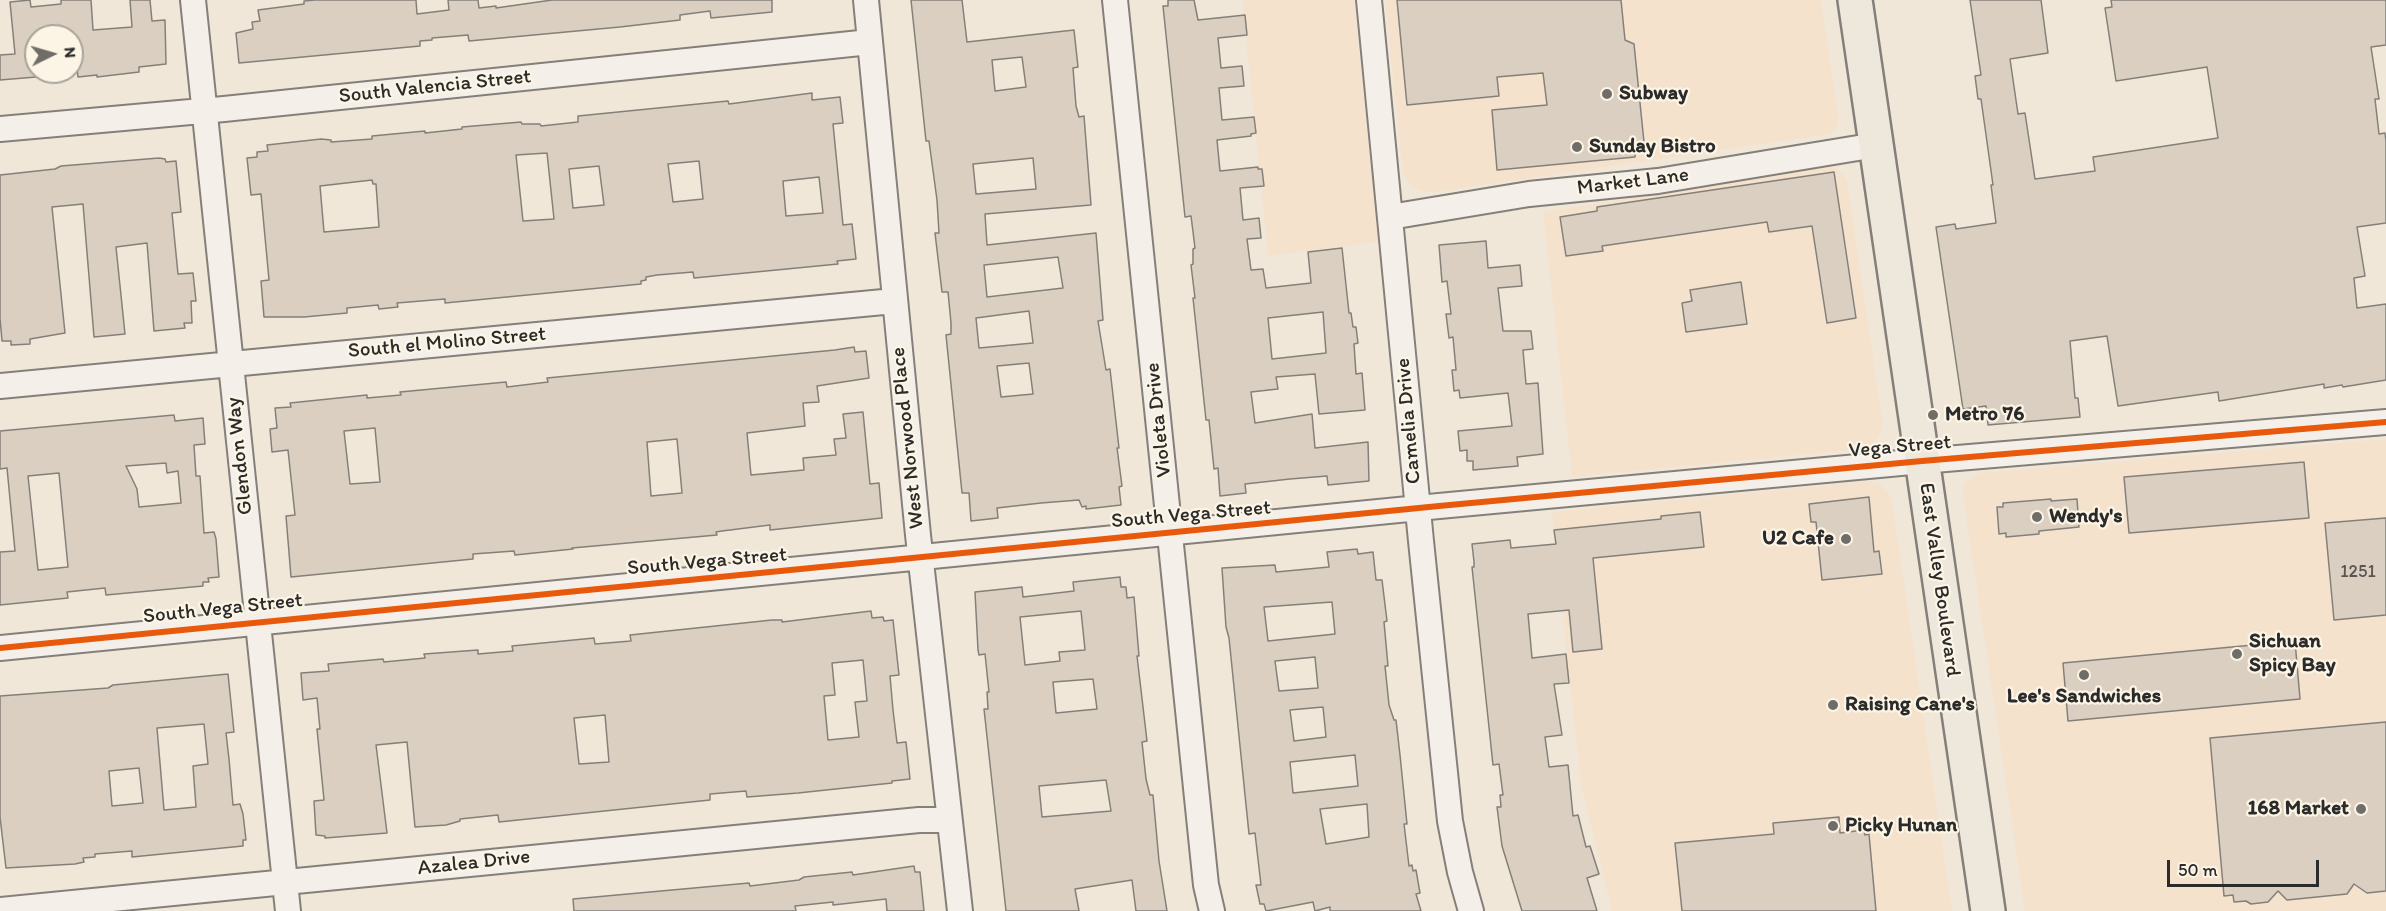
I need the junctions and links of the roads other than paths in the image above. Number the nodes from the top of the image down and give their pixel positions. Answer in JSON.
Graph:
{"nodes":[{"id":1,"x":193,"y":0,"type":"edge"},
{"id":2,"x":866,"y":0,"type":"edge"},
{"id":3,"x":1115,"y":0,"type":"edge"},
{"id":4,"x":1369,"y":0,"type":"edge"},
{"id":5,"x":1855,"y":0,"type":"edge"},
{"id":6,"x":870,"y":42,"type":"junction"},
{"id":7,"x":204,"y":110,"type":"junction"},
{"id":8,"x":0,"y":129,"type":"edge"},
{"id":9,"x":1876,"y":145,"type":"junction"},
{"id":10,"x":1390,"y":217,"type":"junction"},
{"id":11,"x":894,"y":301,"type":"junction"},
{"id":12,"x":230,"y":364,"type":"junction"},
{"id":13,"x":0,"y":386,"type":"edge"},
{"id":14,"x":2386,"y":422,"type":"edge"},
{"id":15,"x":1922,"y":461,"type":"junction"},
{"id":16,"x":1418,"y":510,"type":"junction"},
{"id":17,"x":1171,"y":533,"type":"junction"},
{"id":18,"x":921,"y":558,"type":"junction"},
{"id":19,"x":258,"y":622,"type":"junction"},
{"id":20,"x":0,"y":648,"type":"edge"},
{"id":21,"x":948,"y":820,"type":"junction"},
{"id":22,"x":284,"y":882,"type":"junction"},
{"id":23,"x":0,"y":910,"type":"edge"},
{"id":24,"x":288,"y":911,"type":"edge"},
{"id":25,"x":960,"y":911,"type":"edge"},
{"id":26,"x":1212,"y":911,"type":"edge"},
{"id":27,"x":1471,"y":911,"type":"edge"},
{"id":28,"x":1988,"y":911,"type":"edge"}],
"edges":[{"from":1,"to":7,"type":"street","name":"Glendon Way"},
{"from":2,"to":6,"type":"street","name":"West Norwood Place"},
{"from":3,"to":17,"type":"street","name":"Violeta Drive"},
{"from":4,"to":10,"type":"street","name":"Camelia Drive"},
{"from":5,"to":9,"type":"main road","name":"East Valley Boulevard"},
{"from":6,"to":7,"type":"street","name":"South Valencia Street"},
{"from":6,"to":11,"type":"street","name":"West Norwood Place"},
{"from":7,"to":8,"type":"street","name":"South Valencia Street"},
{"from":7,"to":12,"type":"street","name":"Glendon Way"},
{"from":9,"to":10,"type":"street","name":"Market Lane"},
{"from":9,"to":15,"type":"main road","name":"East Valley Boulevard"},
{"from":10,"to":16,"type":"street","name":"Camelia Drive"},
{"from":11,"to":12,"type":"street","name":"South el Molino Street"},
{"from":11,"to":18,"type":"street","name":"West Norwood Place"},
{"from":12,"to":13,"type":"street","name":"South el Molino Street"},
{"from":12,"to":19,"type":"street","name":"Glendon Way"},
{"from":14,"to":15,"type":"street","name":"Vega Street"},
{"from":15,"to":16,"type":"street","name":"Vega Street"},
{"from":15,"to":28,"type":"main road","name":"East Valley Boulevard"},
{"from":16,"to":17,"type":"street","name":"South Vega Street"},
{"from":16,"to":27,"type":"street","name":"Camelia Drive"},
{"from":17,"to":18,"type":"street","name":"South Vega Street"},
{"from":17,"to":26,"type":"street","name":"Violeta Drive"},
{"from":18,"to":19,"type":"street","name":"South Vega Street"},
{"from":18,"to":21,"type":"street","name":"West Norwood Place"},
{"from":19,"to":20,"type":"street","name":"South Vega Street"},
{"from":19,"to":22,"type":"street","name":"Glendon Way"},
{"from":21,"to":22,"type":"street","name":"Azalea Drive"},
{"from":21,"to":25,"type":"street","name":"West Norwood Place"},
{"from":22,"to":23,"type":"street","name":"Azalea Drive"},
{"from":22,"to":24,"type":"street","name":"Glendon Way"}]}
